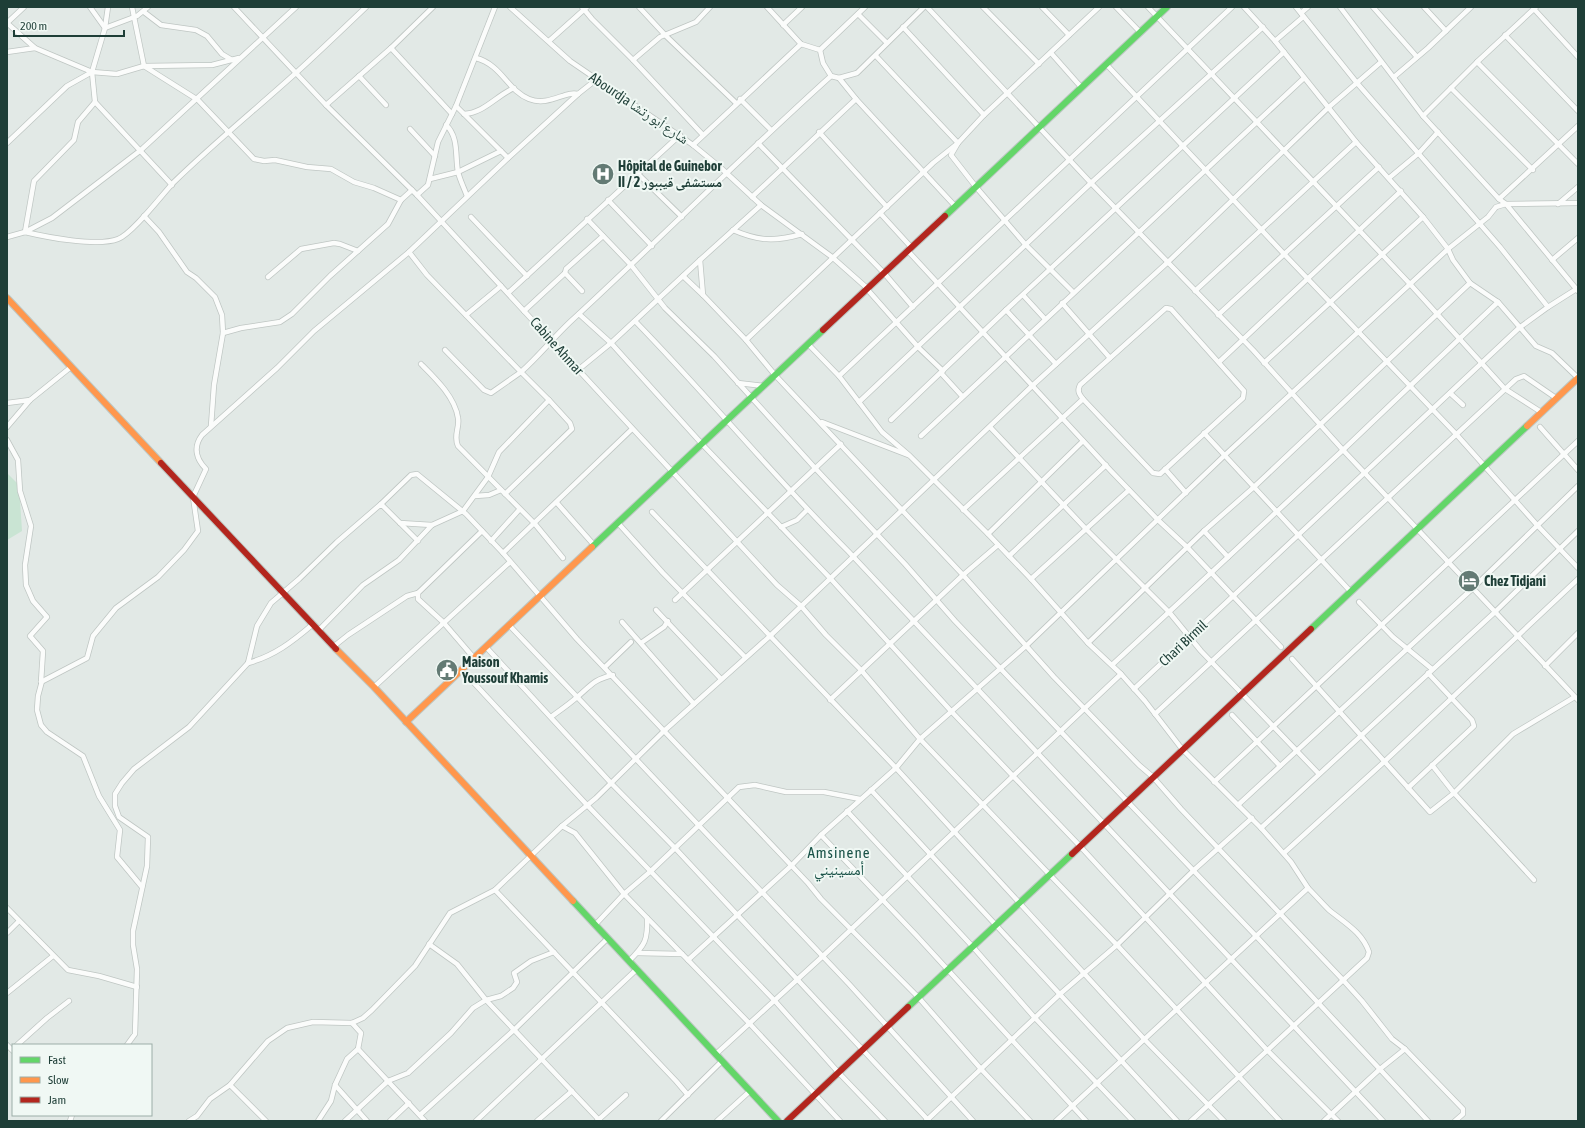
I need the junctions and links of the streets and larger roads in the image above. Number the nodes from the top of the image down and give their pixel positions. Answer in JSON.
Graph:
{"nodes":[{"id":1,"x":24,"y":7,"type":"edge"},
{"id":2,"x":90,"y":7,"type":"edge"},
{"id":3,"x":108,"y":7,"type":"edge"},
{"id":4,"x":132,"y":7,"type":"edge"},
{"id":5,"x":148,"y":7,"type":"edge"},
{"id":6,"x":234,"y":7,"type":"edge"},
{"id":7,"x":296,"y":7,"type":"edge"},
{"id":8,"x":366,"y":7,"type":"edge"},
{"id":9,"x":495,"y":7,"type":"edge"},
{"id":10,"x":510,"y":7,"type":"edge"},
{"id":11,"x":639,"y":7,"type":"edge"},
{"id":12,"x":767,"y":7,"type":"edge"},
{"id":13,"x":802,"y":7,"type":"edge"},
{"id":14,"x":865,"y":7,"type":"edge"},
{"id":15,"x":926,"y":7,"type":"edge"},
{"id":16,"x":983,"y":7,"type":"edge"},
{"id":17,"x":1042,"y":7,"type":"edge"},
{"id":18,"x":1116,"y":7,"type":"edge"},
{"id":19,"x":1148,"y":7,"type":"edge"},
{"id":20,"x":1167,"y":7,"type":"edge"},
{"id":21,"x":1232,"y":7,"type":"edge"},
{"id":22,"x":1244,"y":7,"type":"edge"},
{"id":23,"x":1296,"y":7,"type":"edge"},
{"id":24,"x":1308,"y":7,"type":"edge"},
{"id":25,"x":1340,"y":7,"type":"edge"},
{"id":26,"x":1373,"y":7,"type":"edge"},
{"id":27,"x":1424,"y":7,"type":"edge"},
{"id":28,"x":1471,"y":7,"type":"edge"},
{"id":29,"x":430,"y":8,"type":"edge"},
{"id":30,"x":585,"y":8,"type":"edge"},
{"id":31,"x":707,"y":8,"type":"edge"},
{"id":32,"x":1097,"y":8,"type":"edge"},
{"id":33,"x":1535,"y":8,"type":"edge"},
{"id":34,"x":144,"y":12,"type":"junction"},
{"id":35,"x":858,"y":14,"type":"junction"},
{"id":36,"x":1302,"y":15,"type":"junction"},
{"id":37,"x":1157,"y":16,"type":"junction"},
{"id":38,"x":134,"y":17,"type":"junction"},
{"id":39,"x":7,"y":23,"type":"edge"},
{"id":40,"x":783,"y":25,"type":"junction"},
{"id":41,"x":903,"y":27,"type":"junction"},
{"id":42,"x":1263,"y":27,"type":"junction"},
{"id":43,"x":105,"y":28,"type":"junction"},
{"id":44,"x":1446,"y":31,"type":"junction"},
{"id":45,"x":1140,"y":32,"type":"junction"},
{"id":46,"x":665,"y":35,"type":"junction"},
{"id":47,"x":1505,"y":35,"type":"junction"},
{"id":48,"x":1069,"y":36,"type":"junction"},
{"id":49,"x":262,"y":37,"type":"junction"},
{"id":50,"x":548,"y":41,"type":"junction"},
{"id":51,"x":1275,"y":41,"type":"junction"},
{"id":52,"x":887,"y":43,"type":"junction"},
{"id":53,"x":801,"y":44,"type":"junction"},
{"id":54,"x":35,"y":48,"type":"junction"},
{"id":55,"x":391,"y":48,"type":"junction"},
{"id":56,"x":1188,"y":48,"type":"junction"},
{"id":57,"x":820,"y":50,"type":"junction"},
{"id":58,"x":7,"y":52,"type":"edge"},
{"id":59,"x":1284,"y":52,"type":"junction"},
{"id":60,"x":1051,"y":53,"type":"junction"},
{"id":61,"x":876,"y":56,"type":"junction"},
{"id":62,"x":240,"y":57,"type":"junction"},
{"id":63,"x":1417,"y":57,"type":"junction"},
{"id":64,"x":476,"y":58,"type":"junction"},
{"id":65,"x":1578,"y":58,"type":"edge"},
{"id":66,"x":232,"y":60,"type":"junction"},
{"id":67,"x":633,"y":60,"type":"junction"},
{"id":68,"x":1381,"y":62,"type":"junction"},
{"id":69,"x":1477,"y":62,"type":"junction"},
{"id":70,"x":1039,"y":64,"type":"junction"},
{"id":71,"x":1106,"y":64,"type":"junction"},
{"id":72,"x":144,"y":66,"type":"junction"},
{"id":73,"x":92,"y":72,"type":"junction"},
{"id":74,"x":297,"y":72,"type":"junction"},
{"id":75,"x":1213,"y":75,"type":"junction"},
{"id":76,"x":359,"y":76,"type":"junction"},
{"id":77,"x":830,"y":76,"type":"junction"},
{"id":78,"x":1394,"y":77,"type":"junction"},
{"id":79,"x":839,"y":78,"type":"junction"},
{"id":80,"x":1304,"y":78,"type":"junction"},
{"id":81,"x":597,"y":79,"type":"junction"},
{"id":82,"x":1357,"y":83,"type":"junction"},
{"id":83,"x":1081,"y":87,"type":"junction"},
{"id":84,"x":514,"y":88,"type":"junction"},
{"id":85,"x":1451,"y":88,"type":"junction"},
{"id":86,"x":578,"y":94,"type":"junction"},
{"id":87,"x":1008,"y":94,"type":"junction"},
{"id":88,"x":1138,"y":97,"type":"junction"},
{"id":89,"x":1235,"y":97,"type":"junction"},
{"id":90,"x":856,"y":99,"type":"junction"},
{"id":91,"x":198,"y":100,"type":"junction"},
{"id":92,"x":738,"y":101,"type":"junction"},
{"id":93,"x":95,"y":102,"type":"junction"},
{"id":94,"x":326,"y":105,"type":"junction"},
{"id":95,"x":386,"y":105,"type":"dead end"},
{"id":96,"x":456,"y":106,"type":"junction"},
{"id":97,"x":1329,"y":107,"type":"junction"},
{"id":98,"x":1578,"y":111,"type":"edge"},
{"id":99,"x":452,"y":114,"type":"junction"},
{"id":100,"x":464,"y":114,"type":"junction"},
{"id":101,"x":984,"y":115,"type":"junction"},
{"id":102,"x":1423,"y":116,"type":"junction"},
{"id":103,"x":1257,"y":121,"type":"junction"},
{"id":104,"x":1160,"y":122,"type":"junction"},
{"id":105,"x":446,"y":125,"type":"junction"},
{"id":106,"x":1040,"y":126,"type":"junction"},
{"id":107,"x":1578,"y":126,"type":"edge"},
{"id":108,"x":410,"y":129,"type":"dead end"},
{"id":109,"x":771,"y":130,"type":"junction"},
{"id":110,"x":228,"y":132,"type":"junction"},
{"id":111,"x":819,"y":132,"type":"junction"},
{"id":112,"x":1438,"y":132,"type":"junction"},
{"id":113,"x":680,"y":135,"type":"junction"},
{"id":114,"x":703,"y":135,"type":"junction"},
{"id":115,"x":7,"y":142,"type":"edge"},
{"id":116,"x":1356,"y":142,"type":"junction"},
{"id":117,"x":758,"y":143,"type":"junction"},
{"id":118,"x":958,"y":143,"type":"junction"},
{"id":119,"x":693,"y":145,"type":"junction"},
{"id":120,"x":1558,"y":146,"type":"junction"},
{"id":121,"x":1183,"y":147,"type":"junction"},
{"id":122,"x":142,"y":150,"type":"junction"},
{"id":123,"x":1284,"y":150,"type":"junction"},
{"id":124,"x":501,"y":151,"type":"junction"},
{"id":125,"x":1419,"y":153,"type":"junction"},
{"id":126,"x":435,"y":156,"type":"junction"},
{"id":127,"x":508,"y":158,"type":"junction"},
{"id":128,"x":1071,"y":160,"type":"junction"},
{"id":129,"x":1578,"y":164,"type":"edge"},
{"id":130,"x":1379,"y":167,"type":"junction"},
{"id":131,"x":783,"y":168,"type":"junction"},
{"id":132,"x":1204,"y":170,"type":"junction"},
{"id":133,"x":1533,"y":170,"type":"junction"},
{"id":134,"x":458,"y":172,"type":"junction"},
{"id":135,"x":923,"y":172,"type":"junction"},
{"id":136,"x":638,"y":174,"type":"junction"},
{"id":137,"x":727,"y":174,"type":"junction"},
{"id":138,"x":1389,"y":178,"type":"junction"},
{"id":139,"x":430,"y":179,"type":"junction"},
{"id":140,"x":1313,"y":181,"type":"junction"},
{"id":141,"x":1091,"y":183,"type":"junction"},
{"id":142,"x":172,"y":184,"type":"junction"},
{"id":143,"x":976,"y":187,"type":"junction"},
{"id":144,"x":1578,"y":187,"type":"edge"},
{"id":145,"x":412,"y":190,"type":"junction"},
{"id":146,"x":1401,"y":191,"type":"junction"},
{"id":147,"x":417,"y":195,"type":"junction"},
{"id":148,"x":467,"y":196,"type":"junction"},
{"id":149,"x":752,"y":198,"type":"junction"},
{"id":150,"x":1499,"y":199,"type":"junction"},
{"id":151,"x":401,"y":200,"type":"junction"},
{"id":152,"x":608,"y":200,"type":"junction"},
{"id":153,"x":1233,"y":200,"type":"junction"},
{"id":154,"x":1578,"y":203,"type":"edge"},
{"id":155,"x":1506,"y":204,"type":"junction"},
{"id":156,"x":1558,"y":204,"type":"junction"},
{"id":157,"x":761,"y":205,"type":"junction"},
{"id":158,"x":955,"y":206,"type":"junction"},
{"id":159,"x":887,"y":207,"type":"junction"},
{"id":160,"x":1337,"y":207,"type":"junction"},
{"id":161,"x":1115,"y":208,"type":"junction"},
{"id":162,"x":880,"y":213,"type":"junction"},
{"id":163,"x":144,"y":216,"type":"junction"},
{"id":164,"x":471,"y":217,"type":"dead end"},
{"id":165,"x":682,"y":217,"type":"junction"},
{"id":166,"x":1423,"y":217,"type":"junction"},
{"id":167,"x":587,"y":219,"type":"junction"},
{"id":168,"x":1006,"y":220,"type":"junction"},
{"id":169,"x":441,"y":222,"type":"junction"},
{"id":170,"x":1479,"y":223,"type":"junction"},
{"id":171,"x":733,"y":230,"type":"junction"},
{"id":172,"x":1261,"y":230,"type":"junction"},
{"id":173,"x":1359,"y":230,"type":"junction"},
{"id":174,"x":25,"y":232,"type":"junction"},
{"id":175,"x":1138,"y":232,"type":"junction"},
{"id":176,"x":802,"y":234,"type":"junction"},
{"id":177,"x":603,"y":236,"type":"junction"},
{"id":178,"x":7,"y":237,"type":"edge"},
{"id":179,"x":1578,"y":238,"type":"edge"},
{"id":180,"x":852,"y":240,"type":"junction"},
{"id":181,"x":1026,"y":244,"type":"junction"},
{"id":182,"x":652,"y":246,"type":"junction"},
{"id":183,"x":910,"y":249,"type":"junction"},
{"id":184,"x":1448,"y":249,"type":"junction"},
{"id":185,"x":358,"y":251,"type":"junction"},
{"id":186,"x":408,"y":252,"type":"junction"},
{"id":187,"x":1284,"y":255,"type":"junction"},
{"id":188,"x":1381,"y":255,"type":"junction"},
{"id":189,"x":832,"y":257,"type":"junction"},
{"id":190,"x":700,"y":260,"type":"junction"},
{"id":191,"x":1552,"y":260,"type":"junction"},
{"id":192,"x":1168,"y":262,"type":"junction"},
{"id":193,"x":632,"y":265,"type":"junction"},
{"id":194,"x":1051,"y":270,"type":"junction"},
{"id":195,"x":565,"y":273,"type":"junction"},
{"id":196,"x":884,"y":273,"type":"junction"},
{"id":197,"x":527,"y":276,"type":"junction"},
{"id":198,"x":683,"y":276,"type":"junction"},
{"id":199,"x":268,"y":277,"type":"dead end"},
{"id":200,"x":1307,"y":278,"type":"junction"},
{"id":201,"x":937,"y":283,"type":"junction"},
{"id":202,"x":1470,"y":283,"type":"junction"},
{"id":203,"x":1410,"y":284,"type":"junction"},
{"id":204,"x":501,"y":286,"type":"junction"},
{"id":205,"x":867,"y":288,"type":"junction"},
{"id":206,"x":1577,"y":289,"type":"edge"},
{"id":207,"x":582,"y":291,"type":"dead end"},
{"id":208,"x":1196,"y":291,"type":"junction"},
{"id":209,"x":1073,"y":292,"type":"junction"},
{"id":210,"x":508,"y":293,"type":"junction"},
{"id":211,"x":1023,"y":295,"type":"junction"},
{"id":212,"x":703,"y":296,"type":"junction"},
{"id":213,"x":7,"y":298,"type":"edge"},
{"id":214,"x":658,"y":299,"type":"junction"},
{"id":215,"x":1498,"y":302,"type":"junction"},
{"id":216,"x":1062,"y":303,"type":"junction"},
{"id":217,"x":1330,"y":303,"type":"junction"},
{"id":218,"x":912,"y":307,"type":"junction"},
{"id":219,"x":960,"y":307,"type":"junction"},
{"id":220,"x":1548,"y":307,"type":"junction"},
{"id":221,"x":1006,"y":310,"type":"junction"},
{"id":222,"x":524,"y":311,"type":"junction"},
{"id":223,"x":579,"y":314,"type":"junction"},
{"id":224,"x":1438,"y":314,"type":"junction"},
{"id":225,"x":466,"y":315,"type":"junction"},
{"id":226,"x":1218,"y":315,"type":"junction"},
{"id":227,"x":1045,"y":319,"type":"junction"},
{"id":228,"x":635,"y":321,"type":"junction"},
{"id":229,"x":896,"y":323,"type":"junction"},
{"id":230,"x":1519,"y":328,"type":"junction"},
{"id":231,"x":1358,"y":332,"type":"junction"},
{"id":232,"x":223,"y":333,"type":"junction"},
{"id":233,"x":982,"y":333,"type":"junction"},
{"id":234,"x":1029,"y":334,"type":"junction"},
{"id":235,"x":1089,"y":334,"type":"junction"},
{"id":236,"x":1461,"y":338,"type":"junction"},
{"id":237,"x":1242,"y":339,"type":"junction"},
{"id":238,"x":746,"y":340,"type":"junction"},
{"id":239,"x":552,"y":342,"type":"junction"},
{"id":240,"x":611,"y":343,"type":"junction"},
{"id":241,"x":808,"y":344,"type":"junction"},
{"id":242,"x":919,"y":348,"type":"junction"},
{"id":243,"x":445,"y":350,"type":"dead end"},
{"id":244,"x":1004,"y":357,"type":"junction"},
{"id":245,"x":1110,"y":358,"type":"junction"},
{"id":246,"x":1219,"y":362,"type":"junction"},
{"id":247,"x":1387,"y":362,"type":"junction"},
{"id":248,"x":1264,"y":363,"type":"junction"},
{"id":249,"x":1481,"y":363,"type":"junction"},
{"id":250,"x":421,"y":364,"type":"dead end"},
{"id":251,"x":1056,"y":364,"type":"junction"},
{"id":252,"x":71,"y":367,"type":"junction"},
{"id":253,"x":578,"y":370,"type":"junction"},
{"id":254,"x":521,"y":372,"type":"junction"},
{"id":255,"x":942,"y":372,"type":"junction"},
{"id":256,"x":775,"y":375,"type":"junction"},
{"id":257,"x":839,"y":376,"type":"junction"},
{"id":258,"x":1578,"y":378,"type":"edge"},
{"id":259,"x":738,"y":383,"type":"junction"},
{"id":260,"x":764,"y":386,"type":"junction"},
{"id":261,"x":1032,"y":386,"type":"junction"},
{"id":262,"x":1411,"y":386,"type":"junction"},
{"id":263,"x":1505,"y":389,"type":"junction"},
{"id":264,"x":1450,"y":393,"type":"junction"},
{"id":265,"x":1292,"y":394,"type":"junction"},
{"id":266,"x":962,"y":396,"type":"junction"},
{"id":267,"x":750,"y":398,"type":"junction"},
{"id":268,"x":1556,"y":398,"type":"junction"},
{"id":269,"x":1083,"y":399,"type":"junction"},
{"id":270,"x":30,"y":400,"type":"junction"},
{"id":271,"x":549,"y":400,"type":"junction"},
{"id":272,"x":7,"y":402,"type":"edge"},
{"id":273,"x":859,"y":402,"type":"junction"},
{"id":274,"x":1463,"y":405,"type":"dead end"},
{"id":275,"x":1432,"y":410,"type":"junction"},
{"id":276,"x":1541,"y":412,"type":"junction"},
{"id":277,"x":1062,"y":418,"type":"junction"},
{"id":278,"x":816,"y":419,"type":"junction"},
{"id":279,"x":891,"y":420,"type":"dead end"},
{"id":280,"x":727,"y":421,"type":"junction"},
{"id":281,"x":1320,"y":425,"type":"junction"},
{"id":282,"x":211,"y":426,"type":"junction"},
{"id":283,"x":7,"y":427,"type":"edge"},
{"id":284,"x":990,"y":427,"type":"junction"},
{"id":285,"x":1540,"y":427,"type":"dead end"},
{"id":286,"x":632,"y":429,"type":"junction"},
{"id":287,"x":1204,"y":433,"type":"junction"},
{"id":288,"x":1456,"y":434,"type":"junction"},
{"id":289,"x":921,"y":436,"type":"dead end"},
{"id":290,"x":7,"y":440,"type":"edge"},
{"id":291,"x":1083,"y":441,"type":"junction"},
{"id":292,"x":1578,"y":442,"type":"edge"},
{"id":293,"x":702,"y":444,"type":"junction"},
{"id":294,"x":841,"y":444,"type":"junction"},
{"id":295,"x":1343,"y":450,"type":"junction"},
{"id":296,"x":1225,"y":455,"type":"junction"},
{"id":297,"x":1564,"y":455,"type":"junction"},
{"id":298,"x":910,"y":456,"type":"junction"},
{"id":299,"x":1019,"y":457,"type":"junction"},
{"id":300,"x":1106,"y":465,"type":"junction"},
{"id":301,"x":1485,"y":466,"type":"junction"},
{"id":302,"x":815,"y":468,"type":"junction"},
{"id":303,"x":1165,"y":469,"type":"junction"},
{"id":304,"x":1578,"y":470,"type":"edge"},
{"id":305,"x":673,"y":471,"type":"junction"},
{"id":306,"x":1365,"y":473,"type":"junction"},
{"id":307,"x":488,"y":477,"type":"junction"},
{"id":308,"x":934,"y":480,"type":"junction"},
{"id":309,"x":1041,"y":481,"type":"junction"},
{"id":310,"x":1578,"y":486,"type":"edge"},
{"id":311,"x":1254,"y":487,"type":"junction"},
{"id":312,"x":1130,"y":490,"type":"junction"},
{"id":313,"x":503,"y":492,"type":"junction"},
{"id":314,"x":791,"y":492,"type":"junction"},
{"id":315,"x":1186,"y":493,"type":"junction"},
{"id":316,"x":476,"y":496,"type":"junction"},
{"id":317,"x":1388,"y":496,"type":"junction"},
{"id":318,"x":193,"y":497,"type":"junction"},
{"id":319,"x":1516,"y":500,"type":"junction"},
{"id":320,"x":557,"y":503,"type":"junction"},
{"id":321,"x":381,"y":504,"type":"junction"},
{"id":322,"x":1063,"y":505,"type":"junction"},
{"id":323,"x":519,"y":510,"type":"dead end"},
{"id":324,"x":807,"y":510,"type":"junction"},
{"id":325,"x":902,"y":510,"type":"junction"},
{"id":326,"x":963,"y":510,"type":"junction"},
{"id":327,"x":463,"y":511,"type":"junction"},
{"id":328,"x":1277,"y":511,"type":"junction"},
{"id":329,"x":652,"y":512,"type":"dead end"},
{"id":330,"x":768,"y":514,"type":"junction"},
{"id":331,"x":1158,"y":520,"type":"junction"},
{"id":332,"x":400,"y":523,"type":"junction"},
{"id":333,"x":618,"y":523,"type":"junction"},
{"id":334,"x":535,"y":524,"type":"junction"},
{"id":335,"x":432,"y":525,"type":"junction"},
{"id":336,"x":1537,"y":525,"type":"junction"},
{"id":337,"x":781,"y":527,"type":"junction"},
{"id":338,"x":1086,"y":529,"type":"junction"},
{"id":339,"x":1418,"y":529,"type":"junction"},
{"id":340,"x":482,"y":531,"type":"junction"},
{"id":341,"x":1204,"y":531,"type":"junction"},
{"id":342,"x":1578,"y":531,"type":"edge"},
{"id":343,"x":877,"y":534,"type":"junction"},
{"id":344,"x":988,"y":534,"type":"junction"},
{"id":345,"x":1299,"y":535,"type":"junction"},
{"id":346,"x":491,"y":540,"type":"junction"},
{"id":347,"x":418,"y":541,"type":"junction"},
{"id":348,"x":736,"y":541,"type":"junction"},
{"id":349,"x":594,"y":545,"type":"junction"},
{"id":350,"x":998,"y":545,"type":"junction"},
{"id":351,"x":1188,"y":548,"type":"junction"},
{"id":352,"x":1559,"y":549,"type":"junction"},
{"id":353,"x":503,"y":553,"type":"junction"},
{"id":354,"x":1009,"y":556,"type":"junction"},
{"id":355,"x":853,"y":557,"type":"junction"},
{"id":356,"x":1228,"y":557,"type":"junction"},
{"id":357,"x":563,"y":558,"type":"dead end"},
{"id":358,"x":1115,"y":559,"type":"junction"},
{"id":359,"x":1322,"y":559,"type":"junction"},
{"id":360,"x":510,"y":562,"type":"junction"},
{"id":361,"x":1450,"y":563,"type":"junction"},
{"id":362,"x":1578,"y":568,"type":"edge"},
{"id":363,"x":708,"y":570,"type":"junction"},
{"id":364,"x":1210,"y":572,"type":"junction"},
{"id":365,"x":963,"y":575,"type":"junction"},
{"id":366,"x":830,"y":578,"type":"junction"},
{"id":367,"x":1031,"y":579,"type":"junction"},
{"id":368,"x":1578,"y":579,"type":"edge"},
{"id":369,"x":1144,"y":588,"type":"junction"},
{"id":370,"x":1473,"y":588,"type":"junction"},
{"id":371,"x":418,"y":592,"type":"junction"},
{"id":372,"x":1351,"y":592,"type":"junction"},
{"id":373,"x":283,"y":594,"type":"junction"},
{"id":374,"x":683,"y":594,"type":"junction"},
{"id":375,"x":540,"y":596,"type":"junction"},
{"id":376,"x":1233,"y":597,"type":"junction"},
{"id":377,"x":675,"y":600,"type":"dead end"},
{"id":378,"x":937,"y":600,"type":"junction"},
{"id":379,"x":1359,"y":602,"type":"dead end"},
{"id":380,"x":801,"y":606,"type":"junction"},
{"id":381,"x":656,"y":610,"type":"dead end"},
{"id":382,"x":1061,"y":612,"type":"junction"},
{"id":383,"x":1169,"y":612,"type":"junction"},
{"id":384,"x":1494,"y":612,"type":"junction"},
{"id":385,"x":668,"y":621,"type":"junction"},
{"id":386,"x":443,"y":622,"type":"junction"},
{"id":387,"x":622,"y":622,"type":"dead end"},
{"id":388,"x":914,"y":622,"type":"junction"},
{"id":389,"x":1256,"y":622,"type":"junction"},
{"id":390,"x":312,"y":625,"type":"junction"},
{"id":391,"x":509,"y":625,"type":"junction"},
{"id":392,"x":1381,"y":625,"type":"junction"},
{"id":393,"x":318,"y":631,"type":"junction"},
{"id":394,"x":1578,"y":634,"type":"edge"},
{"id":395,"x":770,"y":636,"type":"junction"},
{"id":396,"x":1517,"y":636,"type":"junction"},
{"id":397,"x":1190,"y":637,"type":"junction"},
{"id":398,"x":631,"y":642,"type":"dead end"},
{"id":399,"x":641,"y":643,"type":"junction"},
{"id":400,"x":1088,"y":643,"type":"junction"},
{"id":401,"x":890,"y":645,"type":"junction"},
{"id":402,"x":1026,"y":645,"type":"junction"},
{"id":403,"x":333,"y":647,"type":"junction"},
{"id":404,"x":486,"y":647,"type":"junction"},
{"id":405,"x":1281,"y":647,"type":"dead end"},
{"id":406,"x":1407,"y":649,"type":"junction"},
{"id":407,"x":745,"y":657,"type":"junction"},
{"id":408,"x":474,"y":658,"type":"junction"},
{"id":409,"x":1292,"y":659,"type":"dead end"},
{"id":410,"x":740,"y":661,"type":"junction"},
{"id":411,"x":1212,"y":662,"type":"junction"},
{"id":412,"x":248,"y":663,"type":"junction"},
{"id":413,"x":1112,"y":665,"type":"junction"},
{"id":414,"x":1545,"y":666,"type":"junction"},
{"id":415,"x":605,"y":667,"type":"junction"},
{"id":416,"x":1001,"y":668,"type":"junction"},
{"id":417,"x":1432,"y":669,"type":"junction"},
{"id":418,"x":462,"y":670,"type":"junction"},
{"id":419,"x":861,"y":670,"type":"junction"},
{"id":420,"x":1428,"y":673,"type":"junction"},
{"id":421,"x":1121,"y":674,"type":"junction"},
{"id":422,"x":613,"y":675,"type":"junction"},
{"id":423,"x":721,"y":679,"type":"junction"},
{"id":424,"x":41,"y":682,"type":"junction"},
{"id":425,"x":1316,"y":686,"type":"junction"},
{"id":426,"x":374,"y":687,"type":"junction"},
{"id":427,"x":977,"y":689,"type":"junction"},
{"id":428,"x":1134,"y":689,"type":"junction"},
{"id":429,"x":1244,"y":693,"type":"junction"},
{"id":430,"x":578,"y":697,"type":"junction"},
{"id":431,"x":1576,"y":697,"type":"edge"},
{"id":432,"x":1451,"y":698,"type":"junction"},
{"id":433,"x":830,"y":700,"type":"junction"},
{"id":434,"x":694,"y":704,"type":"junction"},
{"id":435,"x":1085,"y":709,"type":"junction"},
{"id":436,"x":1340,"y":710,"type":"junction"},
{"id":437,"x":951,"y":711,"type":"junction"},
{"id":438,"x":1155,"y":714,"type":"junction"},
{"id":439,"x":1232,"y":715,"type":"dead end"},
{"id":440,"x":551,"y":717,"type":"junction"},
{"id":441,"x":406,"y":722,"type":"junction"},
{"id":442,"x":1274,"y":726,"type":"junction"},
{"id":443,"x":1062,"y":731,"type":"junction"},
{"id":444,"x":664,"y":732,"type":"junction"},
{"id":445,"x":1362,"y":734,"type":"junction"},
{"id":446,"x":920,"y":739,"type":"junction"},
{"id":447,"x":1257,"y":742,"type":"junction"},
{"id":448,"x":1182,"y":749,"type":"junction"},
{"id":449,"x":1297,"y":750,"type":"junction"},
{"id":450,"x":1038,"y":753,"type":"junction"},
{"id":451,"x":636,"y":760,"type":"junction"},
{"id":452,"x":1385,"y":761,"type":"junction"},
{"id":453,"x":1432,"y":765,"type":"junction"},
{"id":454,"x":1280,"y":766,"type":"junction"},
{"id":455,"x":896,"y":768,"type":"junction"},
{"id":456,"x":1319,"y":774,"type":"junction"},
{"id":457,"x":1013,"y":776,"type":"junction"},
{"id":458,"x":1153,"y":777,"type":"junction"},
{"id":459,"x":1214,"y":782,"type":"junction"},
{"id":460,"x":611,"y":783,"type":"junction"},
{"id":461,"x":1408,"y":788,"type":"junction"},
{"id":462,"x":871,"y":790,"type":"junction"},
{"id":463,"x":1454,"y":793,"type":"junction"},
{"id":464,"x":728,"y":798,"type":"junction"},
{"id":465,"x":860,"y":799,"type":"junction"},
{"id":466,"x":1127,"y":800,"type":"junction"},
{"id":467,"x":983,"y":804,"type":"junction"},
{"id":468,"x":1238,"y":805,"type":"junction"},
{"id":469,"x":587,"y":806,"type":"junction"},
{"id":470,"x":847,"y":811,"type":"junction"},
{"id":471,"x":1252,"y":818,"type":"junction"},
{"id":472,"x":1104,"y":822,"type":"junction"},
{"id":473,"x":562,"y":826,"type":"junction"},
{"id":474,"x":699,"y":826,"type":"junction"},
{"id":475,"x":1262,"y":828,"type":"junction"},
{"id":476,"x":954,"y":833,"type":"junction"},
{"id":477,"x":821,"y":834,"type":"junction"},
{"id":478,"x":1079,"y":845,"type":"junction"},
{"id":479,"x":1218,"y":847,"type":"junction"},
{"id":480,"x":675,"y":848,"type":"junction"},
{"id":481,"x":1284,"y":853,"type":"junction"},
{"id":482,"x":531,"y":855,"type":"junction"},
{"id":483,"x":931,"y":855,"type":"junction"},
{"id":484,"x":792,"y":866,"type":"junction"},
{"id":485,"x":1194,"y":870,"type":"junction"},
{"id":486,"x":651,"y":871,"type":"junction"},
{"id":487,"x":1049,"y":873,"type":"junction"},
{"id":488,"x":908,"y":877,"type":"junction"},
{"id":489,"x":1534,"y":880,"type":"dead end"},
{"id":490,"x":142,"y":887,"type":"junction"},
{"id":491,"x":1308,"y":888,"type":"junction"},
{"id":492,"x":495,"y":890,"type":"junction"},
{"id":493,"x":761,"y":892,"type":"junction"},
{"id":494,"x":1169,"y":893,"type":"junction"},
{"id":495,"x":624,"y":894,"type":"junction"},
{"id":496,"x":882,"y":900,"type":"junction"},
{"id":497,"x":1020,"y":903,"type":"junction"},
{"id":498,"x":7,"y":908,"type":"edge"},
{"id":499,"x":737,"y":914,"type":"junction"},
{"id":500,"x":1282,"y":914,"type":"junction"},
{"id":501,"x":1146,"y":917,"type":"junction"},
{"id":502,"x":648,"y":918,"type":"junction"},
{"id":503,"x":19,"y":921,"type":"junction"},
{"id":504,"x":595,"y":925,"type":"junction"},
{"id":505,"x":996,"y":925,"type":"junction"},
{"id":506,"x":852,"y":929,"type":"junction"},
{"id":507,"x":7,"y":933,"type":"edge"},
{"id":508,"x":712,"y":936,"type":"junction"},
{"id":509,"x":1256,"y":936,"type":"junction"},
{"id":510,"x":608,"y":938,"type":"junction"},
{"id":511,"x":429,"y":944,"type":"junction"},
{"id":512,"x":1117,"y":945,"type":"junction"},
{"id":513,"x":973,"y":947,"type":"junction"},
{"id":514,"x":554,"y":952,"type":"junction"},
{"id":515,"x":637,"y":953,"type":"junction"},
{"id":516,"x":682,"y":954,"type":"junction"},
{"id":517,"x":52,"y":956,"type":"junction"},
{"id":518,"x":823,"y":956,"type":"junction"},
{"id":519,"x":1231,"y":958,"type":"junction"},
{"id":520,"x":688,"y":960,"type":"junction"},
{"id":521,"x":629,"y":961,"type":"junction"},
{"id":522,"x":637,"y":969,"type":"junction"},
{"id":523,"x":948,"y":970,"type":"junction"},
{"id":524,"x":572,"y":972,"type":"junction"},
{"id":525,"x":1084,"y":972,"type":"junction"},
{"id":526,"x":798,"y":979,"type":"junction"},
{"id":527,"x":1343,"y":980,"type":"junction"},
{"id":528,"x":1206,"y":981,"type":"junction"},
{"id":529,"x":137,"y":987,"type":"junction"},
{"id":530,"x":7,"y":993,"type":"edge"},
{"id":531,"x":1060,"y":994,"type":"junction"},
{"id":532,"x":920,"y":998,"type":"junction"},
{"id":533,"x":486,"y":1000,"type":"junction"},
{"id":534,"x":69,"y":1001,"type":"dead end"},
{"id":535,"x":775,"y":1001,"type":"junction"},
{"id":536,"x":601,"y":1002,"type":"junction"},
{"id":537,"x":1319,"y":1004,"type":"junction"},
{"id":538,"x":1176,"y":1009,"type":"junction"},
{"id":539,"x":1036,"y":1018,"type":"junction"},
{"id":540,"x":352,"y":1023,"type":"junction"},
{"id":541,"x":750,"y":1024,"type":"junction"},
{"id":542,"x":1295,"y":1026,"type":"junction"},
{"id":543,"x":888,"y":1027,"type":"junction"},
{"id":544,"x":515,"y":1029,"type":"junction"},
{"id":545,"x":1011,"y":1040,"type":"junction"},
{"id":546,"x":1145,"y":1040,"type":"junction"},
{"id":547,"x":18,"y":1044,"type":"edge"},
{"id":548,"x":128,"y":1044,"type":"edge"},
{"id":549,"x":358,"y":1049,"type":"junction"},
{"id":550,"x":1405,"y":1049,"type":"junction"},
{"id":551,"x":863,"y":1050,"type":"junction"},
{"id":552,"x":1267,"y":1050,"type":"junction"},
{"id":553,"x":716,"y":1054,"type":"junction"},
{"id":554,"x":543,"y":1059,"type":"junction"},
{"id":555,"x":722,"y":1061,"type":"junction"},
{"id":556,"x":1122,"y":1062,"type":"junction"},
{"id":557,"x":981,"y":1069,"type":"junction"},
{"id":558,"x":1380,"y":1069,"type":"junction"},
{"id":559,"x":838,"y":1072,"type":"junction"},
{"id":560,"x":1239,"y":1077,"type":"junction"},
{"id":561,"x":388,"y":1081,"type":"junction"},
{"id":562,"x":1097,"y":1084,"type":"junction"},
{"id":563,"x":230,"y":1085,"type":"junction"},
{"id":564,"x":335,"y":1085,"type":"junction"},
{"id":565,"x":572,"y":1091,"type":"junction"},
{"id":566,"x":750,"y":1091,"type":"junction"},
{"id":567,"x":1355,"y":1092,"type":"junction"},
{"id":568,"x":626,"y":1095,"type":"dead end"},
{"id":569,"x":688,"y":1095,"type":"junction"},
{"id":570,"x":815,"y":1096,"type":"junction"},
{"id":571,"x":952,"y":1098,"type":"junction"},
{"id":572,"x":409,"y":1103,"type":"junction"},
{"id":573,"x":1208,"y":1105,"type":"junction"},
{"id":574,"x":1072,"y":1106,"type":"junction"},
{"id":575,"x":357,"y":1109,"type":"junction"},
{"id":576,"x":1332,"y":1114,"type":"junction"},
{"id":577,"x":420,"y":1115,"type":"junction"},
{"id":578,"x":598,"y":1120,"type":"edge"},
{"id":579,"x":928,"y":1120,"type":"edge"},
{"id":580,"x":189,"y":1121,"type":"edge"},
{"id":581,"x":266,"y":1121,"type":"edge"},
{"id":582,"x":318,"y":1121,"type":"edge"},
{"id":583,"x":345,"y":1121,"type":"edge"},
{"id":584,"x":367,"y":1121,"type":"edge"},
{"id":585,"x":390,"y":1121,"type":"edge"},
{"id":586,"x":425,"y":1121,"type":"edge"},
{"id":587,"x":476,"y":1121,"type":"edge"},
{"id":588,"x":538,"y":1121,"type":"edge"},
{"id":589,"x":662,"y":1121,"type":"edge"},
{"id":590,"x":717,"y":1121,"type":"edge"},
{"id":591,"x":778,"y":1121,"type":"edge"},
{"id":592,"x":787,"y":1121,"type":"edge"},
{"id":593,"x":840,"y":1121,"type":"edge"},
{"id":594,"x":885,"y":1121,"type":"edge"},
{"id":595,"x":974,"y":1121,"type":"edge"},
{"id":596,"x":1030,"y":1121,"type":"edge"},
{"id":597,"x":1056,"y":1121,"type":"edge"},
{"id":598,"x":1086,"y":1121,"type":"edge"},
{"id":599,"x":1133,"y":1121,"type":"edge"},
{"id":600,"x":1177,"y":1121,"type":"edge"},
{"id":601,"x":1191,"y":1121,"type":"edge"},
{"id":602,"x":1224,"y":1121,"type":"edge"},
{"id":603,"x":1280,"y":1121,"type":"edge"},
{"id":604,"x":1324,"y":1121,"type":"edge"},
{"id":605,"x":1338,"y":1121,"type":"edge"},
{"id":606,"x":1383,"y":1121,"type":"edge"},
{"id":607,"x":1428,"y":1121,"type":"edge"},
{"id":608,"x":1455,"y":1121,"type":"edge"}],
"edges":[{"from":1,"to":39,"type":"street"},
{"from":2,"to":43,"type":"street"},
{"from":3,"to":43,"type":"street"},
{"from":4,"to":38,"type":"street"},
{"from":5,"to":34,"type":"street"},
{"from":6,"to":49,"type":"street","name":"Cabine Ahmar"},
{"from":7,"to":49,"type":"street"},
{"from":8,"to":74,"type":"street"},
{"from":9,"to":64,"type":"street"},
{"from":10,"to":50,"type":"street","name":"Abourdja شارع أبو رتشا"},
{"from":11,"to":46,"type":"street"},
{"from":12,"to":40,"type":"street"},
{"from":13,"to":40,"type":"street"},
{"from":14,"to":35,"type":"street"},
{"from":15,"to":41,"type":"street"},
{"from":15,"to":87,"type":"street"},
{"from":16,"to":70,"type":"street"},
{"from":17,"to":48,"type":"street"},
{"from":18,"to":45,"type":"street"},
{"from":19,"to":37,"type":"street"},
{"from":20,"to":37,"type":"street"},
{"from":21,"to":56,"type":"street"},
{"from":22,"to":42,"type":"street"},
{"from":23,"to":36,"type":"street"},
{"from":24,"to":36,"type":"street"},
{"from":25,"to":68,"type":"street"},
{"from":26,"to":63,"type":"street"},
{"from":27,"to":44,"type":"street"},
{"from":28,"to":44,"type":"street"},
{"from":29,"to":55,"type":"street"},
{"from":30,"to":50,"type":"street"},
{"from":30,"to":67,"type":"street"},
{"from":31,"to":46,"type":"street"},
{"from":32,"to":48,"type":"street"},
{"from":33,"to":47,"type":"street"},
{"from":33,"to":65,"type":"street"},
{"from":34,"to":38,"type":"street"},
{"from":34,"to":66,"type":"street"},
{"from":35,"to":52,"type":"street"},
{"from":35,"to":57,"type":"street"},
{"from":36,"to":51,"type":"street"},
{"from":36,"to":82,"type":"street"},
{"from":37,"to":45,"type":"street"},
{"from":37,"to":56,"type":"street"},
{"from":38,"to":43,"type":"street"},
{"from":38,"to":72,"type":"street"},
{"from":39,"to":54,"type":"street"},
{"from":40,"to":53,"type":"street"},
{"from":41,"to":52,"type":"street"},
{"from":41,"to":101,"type":"street"},
{"from":42,"to":51,"type":"street"},
{"from":42,"to":75,"type":"street"},
{"from":43,"to":73,"type":"street"},
{"from":44,"to":63,"type":"street"},
{"from":45,"to":71,"type":"street"},
{"from":46,"to":67,"type":"street"},
{"from":46,"to":92,"type":"street"},
{"from":47,"to":69,"type":"street"},
{"from":47,"to":98,"type":"street"},
{"from":48,"to":60,"type":"street"},
{"from":49,"to":62,"type":"street"},
{"from":49,"to":74,"type":"street","name":"Cabine Ahmar"},
{"from":50,"to":81,"type":"street","name":"Abourdja شارع أبو رتشا"},
{"from":51,"to":59,"type":"street"},
{"from":52,"to":61,"type":"street"},
{"from":53,"to":57,"type":"street"},
{"from":53,"to":92,"type":"street"},
{"from":54,"to":58,"type":"street"},
{"from":54,"to":73,"type":"street"},
{"from":55,"to":76,"type":"street"},
{"from":55,"to":99,"type":"street"},
{"from":56,"to":75,"type":"street"},
{"from":56,"to":88,"type":"street"},
{"from":57,"to":77,"type":"street"},
{"from":59,"to":80,"type":"street"},
{"from":59,"to":89,"type":"street"},
{"from":60,"to":70,"type":"street"},
{"from":60,"to":83,"type":"street"},
{"from":61,"to":79,"type":"street"},
{"from":61,"to":118,"type":"street"},
{"from":62,"to":66,"type":"street"},
{"from":62,"to":91,"type":"street"},
{"from":63,"to":78,"type":"street"},
{"from":64,"to":84,"type":"street"},
{"from":64,"to":96,"type":"street"},
{"from":66,"to":72,"type":"street"},
{"from":67,"to":114,"type":"street"},
{"from":68,"to":78,"type":"street"},
{"from":68,"to":82,"type":"street"},
{"from":69,"to":85,"type":"street"},
{"from":69,"to":120,"type":"street"},
{"from":70,"to":87,"type":"street"},
{"from":71,"to":83,"type":"street"},
{"from":71,"to":88,"type":"street"},
{"from":72,"to":73,"type":"street"},
{"from":72,"to":91,"type":"street"},
{"from":73,"to":93,"type":"street"},
{"from":73,"to":115,"type":"street"},
{"from":74,"to":94,"type":"street","name":"Cabine Ahmar"},
{"from":74,"to":110,"type":"street"},
{"from":75,"to":89,"type":"street"},
{"from":75,"to":104,"type":"street"},
{"from":76,"to":94,"type":"street"},
{"from":76,"to":95,"type":"street"},
{"from":77,"to":79,"type":"street"},
{"from":77,"to":109,"type":"street"},
{"from":78,"to":102,"type":"street"},
{"from":79,"to":90,"type":"street"},
{"from":80,"to":97,"type":"street"},
{"from":80,"to":103,"type":"street"},
{"from":81,"to":86,"type":"street"},
{"from":81,"to":113,"type":"street","name":"Abourdja شارع أبو رتشا"},
{"from":82,"to":97,"type":"street"},
{"from":82,"to":125,"type":"street"},
{"from":83,"to":106,"type":"street"},
{"from":84,"to":86,"type":"street"},
{"from":84,"to":100,"type":"street"},
{"from":85,"to":102,"type":"street"},
{"from":85,"to":133,"type":"street"},
{"from":86,"to":127,"type":"street"},
{"from":87,"to":101,"type":"street"},
{"from":87,"to":106,"type":"street"},
{"from":88,"to":104,"type":"street"},
{"from":88,"to":128,"type":"street"},
{"from":89,"to":103,"type":"street"},
{"from":89,"to":121,"type":"street"},
{"from":90,"to":111,"type":"street"},
{"from":90,"to":135,"type":"street"},
{"from":91,"to":110,"type":"street"},
{"from":91,"to":122,"type":"street"},
{"from":92,"to":109,"type":"street"},
{"from":92,"to":114,"type":"street"},
{"from":93,"to":122,"type":"street"},
{"from":93,"to":174,"type":"street"},
{"from":94,"to":145,"type":"street","name":"Cabine Ahmar"},
{"from":96,"to":99,"type":"street"},
{"from":96,"to":100,"type":"street"},
{"from":97,"to":116,"type":"street"},
{"from":97,"to":123,"type":"street"},
{"from":99,"to":105,"type":"street"},
{"from":100,"to":124,"type":"street"},
{"from":101,"to":118,"type":"street"},
{"from":102,"to":112,"type":"street"},
{"from":103,"to":123,"type":"street"},
{"from":103,"to":132,"type":"street"},
{"from":104,"to":121,"type":"street"},
{"from":104,"to":141,"type":"street"},
{"from":105,"to":126,"type":"street"},
{"from":105,"to":134,"type":"street"},
{"from":106,"to":128,"type":"street"},
{"from":106,"to":143,"type":"street"},
{"from":107,"to":120,"type":"street"},
{"from":108,"to":126,"type":"street"},
{"from":109,"to":117,"type":"street"},
{"from":110,"to":142,"type":"street"},
{"from":110,"to":151,"type":"street"},
{"from":111,"to":131,"type":"street"},
{"from":111,"to":159,"type":"street"},
{"from":112,"to":125,"type":"street"},
{"from":112,"to":150,"type":"street"},
{"from":113,"to":119,"type":"street","name":"Abourdja شارع أبو رتشا"},
{"from":113,"to":136,"type":"street"},
{"from":114,"to":119,"type":"street"},
{"from":116,"to":130,"type":"street"},
{"from":116,"to":140,"type":"street"},
{"from":117,"to":131,"type":"street"},
{"from":117,"to":137,"type":"street"},
{"from":118,"to":135,"type":"street"},
{"from":118,"to":143,"type":"street"},
{"from":119,"to":137,"type":"street","name":"Abourdja شارع أبو رتشا"},
{"from":120,"to":129,"type":"street"},
{"from":120,"to":133,"type":"street"},
{"from":121,"to":132,"type":"street"},
{"from":121,"to":161,"type":"street"},
{"from":122,"to":142,"type":"street"},
{"from":122,"to":174,"type":"street"},
{"from":123,"to":140,"type":"street"},
{"from":123,"to":153,"type":"street"},
{"from":124,"to":127,"type":"street"},
{"from":124,"to":134,"type":"street"},
{"from":125,"to":138,"type":"street"},
{"from":125,"to":170,"type":"street"},
{"from":126,"to":139,"type":"street"},
{"from":127,"to":148,"type":"street"},
{"from":128,"to":141,"type":"street"},
{"from":128,"to":168,"type":"street"},
{"from":130,"to":138,"type":"street"},
{"from":130,"to":160,"type":"street"},
{"from":131,"to":149,"type":"street"},
{"from":131,"to":180,"type":"street"},
{"from":132,"to":153,"type":"street"},
{"from":132,"to":175,"type":"street"},
{"from":133,"to":150,"type":"street"},
{"from":134,"to":139,"type":"street"},
{"from":134,"to":148,"type":"street"},
{"from":135,"to":158,"type":"street"},
{"from":135,"to":159,"type":"street"},
{"from":136,"to":152,"type":"street"},
{"from":136,"to":165,"type":"street"},
{"from":137,"to":149,"type":"street","name":"Abourdja شارع أبو رتشا"},
{"from":137,"to":165,"type":"street"},
{"from":138,"to":146,"type":"street"},
{"from":139,"to":147,"type":"street"},
{"from":140,"to":160,"type":"street"},
{"from":140,"to":172,"type":"street"},
{"from":141,"to":161,"type":"street"},
{"from":141,"to":181,"type":"street"},
{"from":142,"to":163,"type":"street"},
{"from":143,"to":158,"type":"street"},
{"from":143,"to":168,"type":"street"},
{"from":144,"to":156,"type":"street"},
{"from":145,"to":147,"type":"street","name":"Cabine Ahmar"},
{"from":145,"to":151,"type":"street"},
{"from":146,"to":166,"type":"street"},
{"from":146,"to":173,"type":"street"},
{"from":147,"to":169,"type":"street","name":"Cabine Ahmar"},
{"from":148,"to":169,"type":"street"},
{"from":149,"to":157,"type":"street","name":"Abourdja شارع أبو رتشا"},
{"from":150,"to":155,"type":"street"},
{"from":151,"to":185,"type":"street"},
{"from":152,"to":167,"type":"street"},
{"from":152,"to":182,"type":"street"},
{"from":153,"to":172,"type":"street"},
{"from":153,"to":192,"type":"street"},
{"from":154,"to":156,"type":"street"},
{"from":155,"to":156,"type":"street"},
{"from":155,"to":170,"type":"street"},
{"from":155,"to":191,"type":"street"},
{"from":157,"to":171,"type":"street"},
{"from":157,"to":176,"type":"street","name":"Abourdja شارع أبو رتشا"},
{"from":158,"to":183,"type":"street"},
{"from":159,"to":162,"type":"street"},
{"from":160,"to":173,"type":"street"},
{"from":160,"to":187,"type":"street"},
{"from":161,"to":175,"type":"street"},
{"from":161,"to":194,"type":"street"},
{"from":162,"to":180,"type":"street"},
{"from":162,"to":183,"type":"street"},
{"from":163,"to":174,"type":"street"},
{"from":163,"to":232,"type":"street"},
{"from":164,"to":197,"type":"street"},
{"from":165,"to":182,"type":"street"},
{"from":166,"to":184,"type":"street"},
{"from":166,"to":188,"type":"street"},
{"from":167,"to":177,"type":"street"},
{"from":167,"to":197,"type":"street"},
{"from":168,"to":181,"type":"street"},
{"from":168,"to":201,"type":"street"},
{"from":169,"to":186,"type":"street"},
{"from":169,"to":204,"type":"street","name":"Cabine Ahmar"},
{"from":170,"to":184,"type":"street"},
{"from":170,"to":220,"type":"street"},
{"from":171,"to":176,"type":"street"},
{"from":171,"to":190,"type":"street"},
{"from":172,"to":187,"type":"street"},
{"from":172,"to":208,"type":"street"},
{"from":173,"to":188,"type":"street"},
{"from":173,"to":200,"type":"street"},
{"from":174,"to":178,"type":"street"},
{"from":175,"to":192,"type":"street"},
{"from":175,"to":209,"type":"street"},
{"from":176,"to":189,"type":"street","name":"Abourdja شارع أبو رتشا"},
{"from":177,"to":193,"type":"street"},
{"from":177,"to":195,"type":"street"},
{"from":179,"to":191,"type":"street"},
{"from":180,"to":189,"type":"street"},
{"from":180,"to":196,"type":"street"},
{"from":181,"to":194,"type":"street"},
{"from":181,"to":219,"type":"street"},
{"from":182,"to":193,"type":"street"},
{"from":183,"to":196,"type":"street"},
{"from":183,"to":201,"type":"street"},
{"from":184,"to":202,"type":"street"},
{"from":184,"to":203,"type":"street"},
{"from":185,"to":199,"type":"street"},
{"from":185,"to":232,"type":"street"},
{"from":186,"to":225,"type":"street"},
{"from":186,"to":282,"type":"street"},
{"from":187,"to":200,"type":"street"},
{"from":187,"to":226,"type":"street"},
{"from":188,"to":203,"type":"street"},
{"from":188,"to":217,"type":"street"},
{"from":189,"to":205,"type":"street","name":"Abourdja شارع أبو رتشا"},
{"from":189,"to":238,"type":"street"},
{"from":190,"to":198,"type":"street"},
{"from":190,"to":212,"type":"street"},
{"from":191,"to":206,"type":"street"},
{"from":192,"to":208,"type":"street"},
{"from":192,"to":235,"type":"street"},
{"from":193,"to":214,"type":"street"},
{"from":193,"to":223,"type":"street"},
{"from":194,"to":209,"type":"street"},
{"from":194,"to":211,"type":"street"},
{"from":195,"to":207,"type":"street"},
{"from":195,"to":222,"type":"street"},
{"from":196,"to":205,"type":"street"},
{"from":196,"to":218,"type":"street"},
{"from":197,"to":210,"type":"street"},
{"from":198,"to":212,"type":"street"},
{"from":198,"to":214,"type":"street"},
{"from":200,"to":217,"type":"street"},
{"from":200,"to":237,"type":"street"},
{"from":201,"to":218,"type":"street"},
{"from":201,"to":219,"type":"street"},
{"from":202,"to":215,"type":"street"},
{"from":202,"to":224,"type":"street"},
{"from":203,"to":224,"type":"street"},
{"from":203,"to":231,"type":"street"},
{"from":204,"to":210,"type":"street","name":"Cabine Ahmar"},
{"from":204,"to":225,"type":"street"},
{"from":205,"to":229,"type":"street","name":"Abourdja شارع أبو رتشا"},
{"from":205,"to":241,"type":"street"},
{"from":206,"to":220,"type":"street","name":"Chari Birmil"},
{"from":208,"to":226,"type":"street"},
{"from":209,"to":216,"type":"street"},
{"from":210,"to":222,"type":"street","name":"Cabine Ahmar"},
{"from":211,"to":221,"type":"street"},
{"from":211,"to":227,"type":"street"},
{"from":212,"to":238,"type":"street"},
{"from":213,"to":252,"type":"street"},
{"from":214,"to":228,"type":"street"},
{"from":214,"to":259,"type":"street"},
{"from":215,"to":230,"type":"street"},
{"from":215,"to":236,"type":"street"},
{"from":216,"to":227,"type":"street"},
{"from":216,"to":235,"type":"street"},
{"from":217,"to":231,"type":"street"},
{"from":217,"to":248,"type":"street"},
{"from":218,"to":229,"type":"street"},
{"from":219,"to":233,"type":"street"},
{"from":219,"to":242,"type":"street"},
{"from":220,"to":230,"type":"street","name":"Chari Birmil"},
{"from":221,"to":233,"type":"street"},
{"from":221,"to":234,"type":"street"},
{"from":222,"to":239,"type":"street","name":"Cabine Ahmar"},
{"from":223,"to":239,"type":"street"},
{"from":223,"to":240,"type":"street"},
{"from":224,"to":236,"type":"street"},
{"from":224,"to":247,"type":"street"},
{"from":225,"to":254,"type":"street"},
{"from":226,"to":237,"type":"street"},
{"from":227,"to":234,"type":"street"},
{"from":228,"to":240,"type":"street"},
{"from":228,"to":280,"type":"street"},
{"from":229,"to":242,"type":"street","name":"Abourdja شارع أبو رتشا"},
{"from":229,"to":257,"type":"street"},
{"from":230,"to":249,"type":"street","name":"Chari Birmil"},
{"from":230,"to":258,"type":"street"},
{"from":231,"to":247,"type":"street"},
{"from":231,"to":265,"type":"street"},
{"from":232,"to":282,"type":"street"},
{"from":233,"to":244,"type":"street"},
{"from":233,"to":255,"type":"street"},
{"from":234,"to":244,"type":"street"},
{"from":234,"to":251,"type":"street"},
{"from":235,"to":245,"type":"street"},
{"from":235,"to":251,"type":"street"},
{"from":236,"to":249,"type":"street"},
{"from":236,"to":262,"type":"street"},
{"from":237,"to":246,"type":"street"},
{"from":237,"to":248,"type":"street"},
{"from":238,"to":256,"type":"street"},
{"from":239,"to":253,"type":"street","name":"Cabine Ahmar"},
{"from":239,"to":254,"type":"street"},
{"from":240,"to":253,"type":"street"},
{"from":240,"to":293,"type":"street"},
{"from":241,"to":256,"type":"street"},
{"from":241,"to":257,"type":"street"},
{"from":242,"to":255,"type":"street","name":"Abourdja شارع أبو رتشا"},
{"from":242,"to":273,"type":"street"},
{"from":243,"to":254,"type":"street"},
{"from":244,"to":261,"type":"street"},
{"from":244,"to":266,"type":"street"},
{"from":245,"to":246,"type":"street"},
{"from":245,"to":269,"type":"street"},
{"from":246,"to":287,"type":"street"},
{"from":247,"to":262,"type":"street"},
{"from":247,"to":281,"type":"street"},
{"from":248,"to":265,"type":"street"},
{"from":249,"to":263,"type":"street"},
{"from":249,"to":264,"type":"street","name":"Chari Birmil"},
{"from":250,"to":307,"type":"street"},
{"from":251,"to":261,"type":"street"},
{"from":252,"to":270,"type":"street"},
{"from":252,"to":318,"type":"street"},
{"from":253,"to":286,"type":"street","name":"Cabine Ahmar"},
{"from":254,"to":271,"type":"street"},
{"from":255,"to":266,"type":"street","name":"Abourdja شارع أبو رتشا"},
{"from":255,"to":279,"type":"street"},
{"from":256,"to":260,"type":"street"},
{"from":256,"to":278,"type":"street"},
{"from":257,"to":273,"type":"street"},
{"from":258,"to":268,"type":"street"},
{"from":259,"to":260,"type":"street"},
{"from":259,"to":267,"type":"street"},
{"from":260,"to":267,"type":"street"},
{"from":261,"to":277,"type":"street"},
{"from":261,"to":284,"type":"street"},
{"from":262,"to":275,"type":"street"},
{"from":262,"to":295,"type":"street"},
{"from":263,"to":268,"type":"street"},
{"from":263,"to":276,"type":"street"},
{"from":263,"to":288,"type":"street"},
{"from":264,"to":274,"type":"street"},
{"from":264,"to":275,"type":"street","name":"Chari Birmil"},
{"from":265,"to":281,"type":"street"},
{"from":265,"to":296,"type":"street"},
{"from":266,"to":289,"type":"street"},
{"from":267,"to":280,"type":"street"},
{"from":267,"to":302,"type":"street"},
{"from":268,"to":276,"type":"street"},
{"from":269,"to":277,"type":"street"},
{"from":269,"to":303,"type":"street"},
{"from":270,"to":272,"type":"street"},
{"from":270,"to":283,"type":"street"},
{"from":271,"to":307,"type":"street"},
{"from":271,"to":313,"type":"street"},
{"from":273,"to":298,"type":"street"},
{"from":275,"to":288,"type":"street"},
{"from":275,"to":306,"type":"street","name":"Chari Birmil"},
{"from":276,"to":301,"type":"street"},
{"from":277,"to":291,"type":"street"},
{"from":277,"to":299,"type":"street"},
{"from":278,"to":294,"type":"street"},
{"from":278,"to":298,"type":"street"},
{"from":280,"to":293,"type":"street"},
{"from":280,"to":314,"type":"street"},
{"from":281,"to":295,"type":"street"},
{"from":281,"to":311,"type":"street"},
{"from":282,"to":318,"type":"street"},
{"from":284,"to":299,"type":"street"},
{"from":284,"to":308,"type":"street"},
{"from":285,"to":297,"type":"street"},
{"from":286,"to":305,"type":"street","name":"Cabine Ahmar"},
{"from":286,"to":320,"type":"street"},
{"from":287,"to":296,"type":"street"},
{"from":287,"to":303,"type":"street"},
{"from":288,"to":301,"type":"street"},
{"from":288,"to":317,"type":"street"},
{"from":290,"to":424,"type":"street"},
{"from":291,"to":300,"type":"street"},
{"from":291,"to":309,"type":"street"},
{"from":292,"to":297,"type":"street"},
{"from":293,"to":305,"type":"street"},
{"from":293,"to":330,"type":"street"},
{"from":294,"to":302,"type":"street"},
{"from":294,"to":325,"type":"street"},
{"from":295,"to":306,"type":"street"},
{"from":295,"to":328,"type":"street"},
{"from":296,"to":311,"type":"street"},
{"from":296,"to":315,"type":"street"},
{"from":297,"to":304,"type":"street"},
{"from":297,"to":319,"type":"street"},
{"from":298,"to":308,"type":"street"},
{"from":299,"to":309,"type":"street"},
{"from":299,"to":326,"type":"street"},
{"from":300,"to":312,"type":"street"},
{"from":300,"to":322,"type":"street"},
{"from":301,"to":319,"type":"street"},
{"from":301,"to":339,"type":"street"},
{"from":302,"to":314,"type":"street"},
{"from":302,"to":343,"type":"street"},
{"from":303,"to":315,"type":"street"},
{"from":305,"to":333,"type":"street"},
{"from":305,"to":348,"type":"street","name":"Cabine Ahmar"},
{"from":306,"to":317,"type":"street"},
{"from":306,"to":345,"type":"street","name":"Chari Birmil"},
{"from":307,"to":313,"type":"street"},
{"from":307,"to":316,"type":"street"},
{"from":308,"to":325,"type":"street"},
{"from":308,"to":326,"type":"street"},
{"from":309,"to":322,"type":"street"},
{"from":309,"to":344,"type":"street"},
{"from":310,"to":336,"type":"street"},
{"from":311,"to":328,"type":"street"},
{"from":311,"to":341,"type":"street"},
{"from":312,"to":331,"type":"street"},
{"from":312,"to":338,"type":"street"},
{"from":313,"to":316,"type":"street"},
{"from":313,"to":334,"type":"street"},
{"from":314,"to":324,"type":"street"},
{"from":314,"to":330,"type":"street"},
{"from":315,"to":331,"type":"street"},
{"from":316,"to":327,"type":"street"},
{"from":317,"to":339,"type":"street"},
{"from":317,"to":359,"type":"street"},
{"from":318,"to":373,"type":"street"},
{"from":318,"to":424,"type":"street"},
{"from":319,"to":336,"type":"street"},
{"from":319,"to":361,"type":"street"},
{"from":320,"to":334,"type":"street"},
{"from":320,"to":349,"type":"street"},
{"from":321,"to":327,"type":"street"},
{"from":321,"to":332,"type":"street"},
{"from":321,"to":373,"type":"street"},
{"from":322,"to":338,"type":"street"},
{"from":322,"to":354,"type":"street"},
{"from":323,"to":346,"type":"street"},
{"from":324,"to":337,"type":"street"},
{"from":324,"to":355,"type":"street"},
{"from":325,"to":343,"type":"street"},
{"from":325,"to":365,"type":"street"},
{"from":326,"to":344,"type":"street"},
{"from":327,"to":335,"type":"street"},
{"from":327,"to":340,"type":"street"},
{"from":328,"to":345,"type":"street"},
{"from":328,"to":356,"type":"street"},
{"from":329,"to":363,"type":"street"},
{"from":330,"to":337,"type":"street"},
{"from":330,"to":348,"type":"street"},
{"from":331,"to":351,"type":"street"},
{"from":331,"to":358,"type":"street"},
{"from":332,"to":335,"type":"street"},
{"from":332,"to":347,"type":"street"},
{"from":333,"to":349,"type":"street"},
{"from":333,"to":374,"type":"street"},
{"from":334,"to":353,"type":"street"},
{"from":334,"to":357,"type":"street"},
{"from":335,"to":347,"type":"street"},
{"from":336,"to":352,"type":"street"},
{"from":336,"to":370,"type":"street"},
{"from":337,"to":366,"type":"street"},
{"from":338,"to":358,"type":"street"},
{"from":338,"to":367,"type":"street"},
{"from":339,"to":361,"type":"street"},
{"from":339,"to":372,"type":"street"},
{"from":340,"to":346,"type":"street"},
{"from":340,"to":371,"type":"street"},
{"from":341,"to":351,"type":"street"},
{"from":341,"to":356,"type":"street"},
{"from":342,"to":352,"type":"street"},
{"from":343,"to":355,"type":"street"},
{"from":343,"to":378,"type":"street"},
{"from":344,"to":350,"type":"street"},
{"from":345,"to":359,"type":"street"},
{"from":345,"to":376,"type":"street","name":"Chari Birmil"},
{"from":346,"to":353,"type":"street"},
{"from":347,"to":393,"type":"street"},
{"from":348,"to":363,"type":"street"},
{"from":348,"to":380,"type":"street","name":"Cabine Ahmar"},
{"from":349,"to":375,"type":"street"},
{"from":350,"to":354,"type":"street"},
{"from":350,"to":365,"type":"street"},
{"from":351,"to":364,"type":"street"},
{"from":351,"to":369,"type":"street"},
{"from":352,"to":362,"type":"street"},
{"from":352,"to":384,"type":"street"},
{"from":353,"to":360,"type":"street"},
{"from":354,"to":367,"type":"street"},
{"from":355,"to":366,"type":"street"},
{"from":355,"to":388,"type":"street"},
{"from":356,"to":364,"type":"street"},
{"from":358,"to":369,"type":"street"},
{"from":358,"to":382,"type":"street"},
{"from":359,"to":372,"type":"street"},
{"from":359,"to":389,"type":"street"},
{"from":360,"to":375,"type":"street"},
{"from":360,"to":386,"type":"street"},
{"from":361,"to":370,"type":"street"},
{"from":361,"to":392,"type":"street"},
{"from":363,"to":374,"type":"street"},
{"from":363,"to":395,"type":"street"},
{"from":364,"to":376,"type":"street"},
{"from":364,"to":383,"type":"street"},
{"from":365,"to":378,"type":"street"},
{"from":365,"to":402,"type":"street"},
{"from":366,"to":380,"type":"street"},
{"from":366,"to":401,"type":"street"},
{"from":367,"to":382,"type":"street"},
{"from":368,"to":396,"type":"street"},
{"from":369,"to":383,"type":"street"},
{"from":369,"to":400,"type":"street"},
{"from":370,"to":384,"type":"street"},
{"from":370,"to":406,"type":"street"},
{"from":371,"to":386,"type":"street"},
{"from":371,"to":403,"type":"street"},
{"from":372,"to":429,"type":"street"},
{"from":373,"to":390,"type":"street"},
{"from":373,"to":412,"type":"street"},
{"from":374,"to":377,"type":"street"},
{"from":374,"to":407,"type":"street"},
{"from":375,"to":391,"type":"street"},
{"from":375,"to":415,"type":"street"},
{"from":376,"to":389,"type":"street"},
{"from":376,"to":397,"type":"street","name":"Chari Birmil"},
{"from":378,"to":388,"type":"street"},
{"from":378,"to":416,"type":"street"},
{"from":379,"to":392,"type":"street"},
{"from":380,"to":395,"type":"street"},
{"from":380,"to":419,"type":"street","name":"Cabine Ahmar"},
{"from":381,"to":385,"type":"street"},
{"from":382,"to":400,"type":"street"},
{"from":382,"to":402,"type":"street"},
{"from":383,"to":397,"type":"street"},
{"from":383,"to":413,"type":"street"},
{"from":384,"to":396,"type":"street"},
{"from":384,"to":417,"type":"street"},
{"from":385,"to":399,"type":"street"},
{"from":385,"to":423,"type":"street"},
{"from":386,"to":408,"type":"street"},
{"from":386,"to":426,"type":"street"},
{"from":387,"to":399,"type":"street"},
{"from":388,"to":401,"type":"street"},
{"from":388,"to":427,"type":"street"},
{"from":389,"to":405,"type":"street"},
{"from":389,"to":411,"type":"street"},
{"from":390,"to":393,"type":"street"},
{"from":390,"to":412,"type":"street"},
{"from":391,"to":404,"type":"street"},
{"from":391,"to":430,"type":"street"},
{"from":392,"to":406,"type":"street"},
{"from":392,"to":425,"type":"street"},
{"from":393,"to":403,"type":"street"},
{"from":394,"to":414,"type":"street"},
{"from":395,"to":407,"type":"street"},
{"from":395,"to":410,"type":"street"},
{"from":395,"to":433,"type":"street"},
{"from":396,"to":414,"type":"street"},
{"from":396,"to":432,"type":"street"},
{"from":397,"to":411,"type":"street"},
{"from":397,"to":428,"type":"street","name":"Chari Birmil"},
{"from":398,"to":415,"type":"street"},
{"from":399,"to":434,"type":"street"},
{"from":400,"to":413,"type":"street"},
{"from":401,"to":419,"type":"street"},
{"from":401,"to":437,"type":"street"},
{"from":402,"to":416,"type":"street"},
{"from":402,"to":435,"type":"street"},
{"from":403,"to":426,"type":"street"},
{"from":404,"to":408,"type":"street"},
{"from":404,"to":440,"type":"street"},
{"from":406,"to":417,"type":"street"},
{"from":406,"to":436,"type":"street"},
{"from":407,"to":410,"type":"street"},
{"from":408,"to":418,"type":"street"},
{"from":409,"to":425,"type":"street"},
{"from":410,"to":423,"type":"street"},
{"from":411,"to":429,"type":"street"},
{"from":411,"to":438,"type":"street"},
{"from":412,"to":490,"type":"street"},
{"from":413,"to":421,"type":"street"},
{"from":414,"to":431,"type":"street"},
{"from":415,"to":422,"type":"street"},
{"from":416,"to":427,"type":"street"},
{"from":416,"to":443,"type":"street"},
{"from":417,"to":420,"type":"street"},
{"from":418,"to":441,"type":"street"},
{"from":418,"to":469,"type":"street"},
{"from":419,"to":433,"type":"street"},
{"from":419,"to":446,"type":"street","name":"Cabine Ahmar"},
{"from":420,"to":432,"type":"street"},
{"from":420,"to":445,"type":"street"},
{"from":421,"to":428,"type":"street"},
{"from":421,"to":435,"type":"street"},
{"from":422,"to":430,"type":"street"},
{"from":422,"to":444,"type":"street"},
{"from":423,"to":434,"type":"street"},
{"from":424,"to":490,"type":"street"},
{"from":425,"to":436,"type":"street"},
{"from":425,"to":442,"type":"street"},
{"from":426,"to":441,"type":"street"},
{"from":427,"to":437,"type":"street"},
{"from":427,"to":450,"type":"street"},
{"from":428,"to":438,"type":"street"},
{"from":429,"to":442,"type":"street"},
{"from":429,"to":448,"type":"street"},
{"from":430,"to":440,"type":"street"},
{"from":430,"to":451,"type":"street"},
{"from":431,"to":463,"type":"street"},
{"from":432,"to":452,"type":"street"},
{"from":432,"to":453,"type":"street"},
{"from":433,"to":455,"type":"street"},
{"from":434,"to":444,"type":"street"},
{"from":435,"to":443,"type":"street"},
{"from":435,"to":458,"type":"street"},
{"from":436,"to":445,"type":"street"},
{"from":436,"to":449,"type":"street"},
{"from":437,"to":446,"type":"street"},
{"from":437,"to":457,"type":"street"},
{"from":438,"to":448,"type":"street"},
{"from":439,"to":447,"type":"street"},
{"from":440,"to":460,"type":"street"},
{"from":441,"to":482,"type":"street"},
{"from":442,"to":447,"type":"street"},
{"from":442,"to":449,"type":"street"},
{"from":443,"to":450,"type":"street"},
{"from":443,"to":466,"type":"street"},
{"from":444,"to":451,"type":"street"},
{"from":444,"to":464,"type":"street"},
{"from":445,"to":452,"type":"street"},
{"from":445,"to":456,"type":"street"},
{"from":446,"to":455,"type":"street"},
{"from":446,"to":467,"type":"street","name":"Cabine Ahmar"},
{"from":447,"to":454,"type":"street"},
{"from":447,"to":459,"type":"street"},
{"from":448,"to":458,"type":"street"},
{"from":448,"to":459,"type":"street"},
{"from":449,"to":454,"type":"street"},
{"from":449,"to":456,"type":"street"},
{"from":450,"to":457,"type":"street"},
{"from":450,"to":472,"type":"street"},
{"from":451,"to":460,"type":"street"},
{"from":451,"to":474,"type":"street"},
{"from":452,"to":461,"type":"street"},
{"from":452,"to":481,"type":"street"},
{"from":453,"to":461,"type":"street"},
{"from":453,"to":463,"type":"street"},
{"from":454,"to":468,"type":"street"},
{"from":455,"to":462,"type":"street"},
{"from":455,"to":476,"type":"street"},
{"from":456,"to":475,"type":"street"},
{"from":457,"to":467,"type":"street"},
{"from":457,"to":478,"type":"street"},
{"from":458,"to":466,"type":"street"},
{"from":458,"to":479,"type":"street"},
{"from":459,"to":468,"type":"street"},
{"from":460,"to":469,"type":"street"},
{"from":460,"to":480,"type":"street"},
{"from":461,"to":463,"type":"street"},
{"from":462,"to":465,"type":"street"},
{"from":462,"to":483,"type":"street"},
{"from":463,"to":489,"type":"street"},
{"from":464,"to":465,"type":"street"},
{"from":464,"to":474,"type":"street"},
{"from":464,"to":484,"type":"street"},
{"from":465,"to":470,"type":"street"},
{"from":466,"to":472,"type":"street"},
{"from":466,"to":485,"type":"street"},
{"from":467,"to":476,"type":"street"},
{"from":467,"to":487,"type":"street","name":"Cabine Ahmar"},
{"from":468,"to":471,"type":"street"},
{"from":469,"to":473,"type":"street"},
{"from":469,"to":486,"type":"street"},
{"from":470,"to":477,"type":"street"},
{"from":470,"to":488,"type":"street"},
{"from":471,"to":475,"type":"street"},
{"from":471,"to":479,"type":"street"},
{"from":472,"to":478,"type":"street"},
{"from":472,"to":494,"type":"street"},
{"from":473,"to":482,"type":"street"},
{"from":473,"to":495,"type":"street"},
{"from":474,"to":480,"type":"street"},
{"from":474,"to":493,"type":"street"},
{"from":475,"to":481,"type":"street"},
{"from":476,"to":483,"type":"street"},
{"from":476,"to":497,"type":"street"},
{"from":477,"to":484,"type":"street"},
{"from":477,"to":496,"type":"street"},
{"from":478,"to":487,"type":"street"},
{"from":478,"to":501,"type":"street"},
{"from":479,"to":485,"type":"street"},
{"from":479,"to":500,"type":"street"},
{"from":480,"to":486,"type":"street"},
{"from":480,"to":499,"type":"street"},
{"from":481,"to":491,"type":"street"},
{"from":482,"to":492,"type":"street"},
{"from":482,"to":504,"type":"street"},
{"from":483,"to":488,"type":"street"},
{"from":483,"to":505,"type":"street"},
{"from":484,"to":493,"type":"street"},
{"from":484,"to":506,"type":"street"},
{"from":485,"to":494,"type":"street"},
{"from":485,"to":509,"type":"street"},
{"from":486,"to":495,"type":"street"},
{"from":486,"to":508,"type":"street"},
{"from":487,"to":497,"type":"street"},
{"from":487,"to":512,"type":"street","name":"Cabine Ahmar"},
{"from":488,"to":496,"type":"street"},
{"from":488,"to":513,"type":"street"},
{"from":490,"to":529,"type":"street"},
{"from":491,"to":500,"type":"street"},
{"from":491,"to":527,"type":"street"},
{"from":492,"to":511,"type":"street"},
{"from":492,"to":514,"type":"street"},
{"from":493,"to":499,"type":"street"},
{"from":493,"to":518,"type":"street"},
{"from":494,"to":501,"type":"street"},
{"from":494,"to":519,"type":"street"},
{"from":495,"to":502,"type":"street"},
{"from":495,"to":504,"type":"street"},
{"from":496,"to":506,"type":"street"},
{"from":496,"to":523,"type":"street"},
{"from":497,"to":505,"type":"street"},
{"from":497,"to":525,"type":"street"},
{"from":498,"to":503,"type":"street"},
{"from":499,"to":508,"type":"street"},
{"from":499,"to":526,"type":"street"},
{"from":500,"to":509,"type":"street"},
{"from":500,"to":527,"type":"street"},
{"from":501,"to":512,"type":"street"},
{"from":501,"to":528,"type":"street"},
{"from":502,"to":515,"type":"street"},
{"from":502,"to":516,"type":"street"},
{"from":503,"to":507,"type":"street"},
{"from":503,"to":517,"type":"street"},
{"from":504,"to":510,"type":"street"},
{"from":505,"to":513,"type":"street"},
{"from":505,"to":531,"type":"street"},
{"from":506,"to":518,"type":"street"},
{"from":506,"to":532,"type":"street"},
{"from":508,"to":520,"type":"street"},
{"from":508,"to":535,"type":"street"},
{"from":509,"to":519,"type":"street"},
{"from":509,"to":537,"type":"street"},
{"from":510,"to":521,"type":"street"},
{"from":510,"to":524,"type":"street"},
{"from":511,"to":533,"type":"street"},
{"from":511,"to":540,"type":"street"},
{"from":512,"to":525,"type":"street"},
{"from":512,"to":538,"type":"street","name":"Cabine Ahmar"},
{"from":513,"to":523,"type":"street"},
{"from":513,"to":539,"type":"street"},
{"from":514,"to":524,"type":"street"},
{"from":514,"to":533,"type":"street"},
{"from":515,"to":516,"type":"street"},
{"from":515,"to":521,"type":"street"},
{"from":516,"to":520,"type":"street"},
{"from":517,"to":529,"type":"street"},
{"from":517,"to":530,"type":"street"},
{"from":518,"to":526,"type":"street"},
{"from":518,"to":543,"type":"street"},
{"from":519,"to":528,"type":"street"},
{"from":519,"to":542,"type":"street"},
{"from":520,"to":541,"type":"street"},
{"from":521,"to":522,"type":"street"},
{"from":522,"to":536,"type":"street"},
{"from":522,"to":553,"type":"street"},
{"from":523,"to":532,"type":"street"},
{"from":523,"to":545,"type":"street"},
{"from":524,"to":536,"type":"street"},
{"from":524,"to":544,"type":"street"},
{"from":525,"to":531,"type":"street"},
{"from":525,"to":546,"type":"street"},
{"from":526,"to":535,"type":"street"},
{"from":526,"to":551,"type":"street"},
{"from":527,"to":537,"type":"street"},
{"from":527,"to":550,"type":"street"},
{"from":528,"to":538,"type":"street"},
{"from":528,"to":552,"type":"street"},
{"from":529,"to":548,"type":"street"},
{"from":531,"to":539,"type":"street"},
{"from":531,"to":556,"type":"street"},
{"from":532,"to":543,"type":"street"},
{"from":532,"to":557,"type":"street"},
{"from":533,"to":544,"type":"street"},
{"from":533,"to":561,"type":"street"},
{"from":534,"to":547,"type":"street"},
{"from":535,"to":541,"type":"street"},
{"from":535,"to":559,"type":"street"},
{"from":536,"to":554,"type":"street"},
{"from":536,"to":569,"type":"street"},
{"from":537,"to":542,"type":"street"},
{"from":537,"to":558,"type":"street"},
{"from":538,"to":546,"type":"street"},
{"from":538,"to":560,"type":"street","name":"Cabine Ahmar"},
{"from":539,"to":545,"type":"street"},
{"from":539,"to":562,"type":"street"},
{"from":540,"to":549,"type":"street"},
{"from":540,"to":563,"type":"street"},
{"from":541,"to":553,"type":"street"},
{"from":541,"to":570,"type":"street"},
{"from":542,"to":552,"type":"street"},
{"from":542,"to":567,"type":"street"},
{"from":543,"to":551,"type":"street"},
{"from":543,"to":571,"type":"street"},
{"from":544,"to":554,"type":"street"},
{"from":544,"to":577,"type":"street"},
{"from":545,"to":557,"type":"street"},
{"from":545,"to":574,"type":"street"},
{"from":546,"to":556,"type":"street"},
{"from":546,"to":573,"type":"street"},
{"from":549,"to":561,"type":"street"},
{"from":549,"to":564,"type":"street"},
{"from":550,"to":558,"type":"street"},
{"from":550,"to":608,"type":"street"},
{"from":551,"to":559,"type":"street"},
{"from":551,"to":579,"type":"street"},
{"from":552,"to":560,"type":"street"},
{"from":552,"to":576,"type":"street"},
{"from":553,"to":555,"type":"street"},
{"from":554,"to":565,"type":"street"},
{"from":554,"to":587,"type":"street"},
{"from":555,"to":566,"type":"street"},
{"from":555,"to":569,"type":"street"},
{"from":556,"to":562,"type":"street"},
{"from":556,"to":600,"type":"street"},
{"from":557,"to":571,"type":"street"},
{"from":557,"to":596,"type":"street"},
{"from":558,"to":567,"type":"street"},
{"from":558,"to":607,"type":"street"},
{"from":559,"to":570,"type":"street"},
{"from":559,"to":594,"type":"street"},
{"from":560,"to":573,"type":"street"},
{"from":560,"to":603,"type":"street","name":"Cabine Ahmar"},
{"from":561,"to":572,"type":"street"},
{"from":561,"to":575,"type":"street"},
{"from":562,"to":574,"type":"street"},
{"from":562,"to":599,"type":"street"},
{"from":563,"to":580,"type":"street"},
{"from":563,"to":581,"type":"street"},
{"from":564,"to":575,"type":"street"},
{"from":564,"to":582,"type":"street"},
{"from":565,"to":578,"type":"street"},
{"from":565,"to":588,"type":"street"},
{"from":566,"to":590,"type":"street"},
{"from":566,"to":591,"type":"street"},
{"from":567,"to":576,"type":"street"},
{"from":567,"to":606,"type":"street"},
{"from":568,"to":578,"type":"street"},
{"from":569,"to":589,"type":"street"},
{"from":570,"to":592,"type":"street"},
{"from":570,"to":593,"type":"street"},
{"from":571,"to":579,"type":"street"},
{"from":571,"to":595,"type":"street"},
{"from":572,"to":577,"type":"street"},
{"from":572,"to":585,"type":"street"},
{"from":573,"to":601,"type":"street"},
{"from":573,"to":602,"type":"street"},
{"from":574,"to":597,"type":"street"},
{"from":574,"to":598,"type":"street"},
{"from":575,"to":583,"type":"street"},
{"from":575,"to":584,"type":"street"},
{"from":576,"to":604,"type":"street"},
{"from":576,"to":605,"type":"street"},
{"from":577,"to":586,"type":"street"}]}
